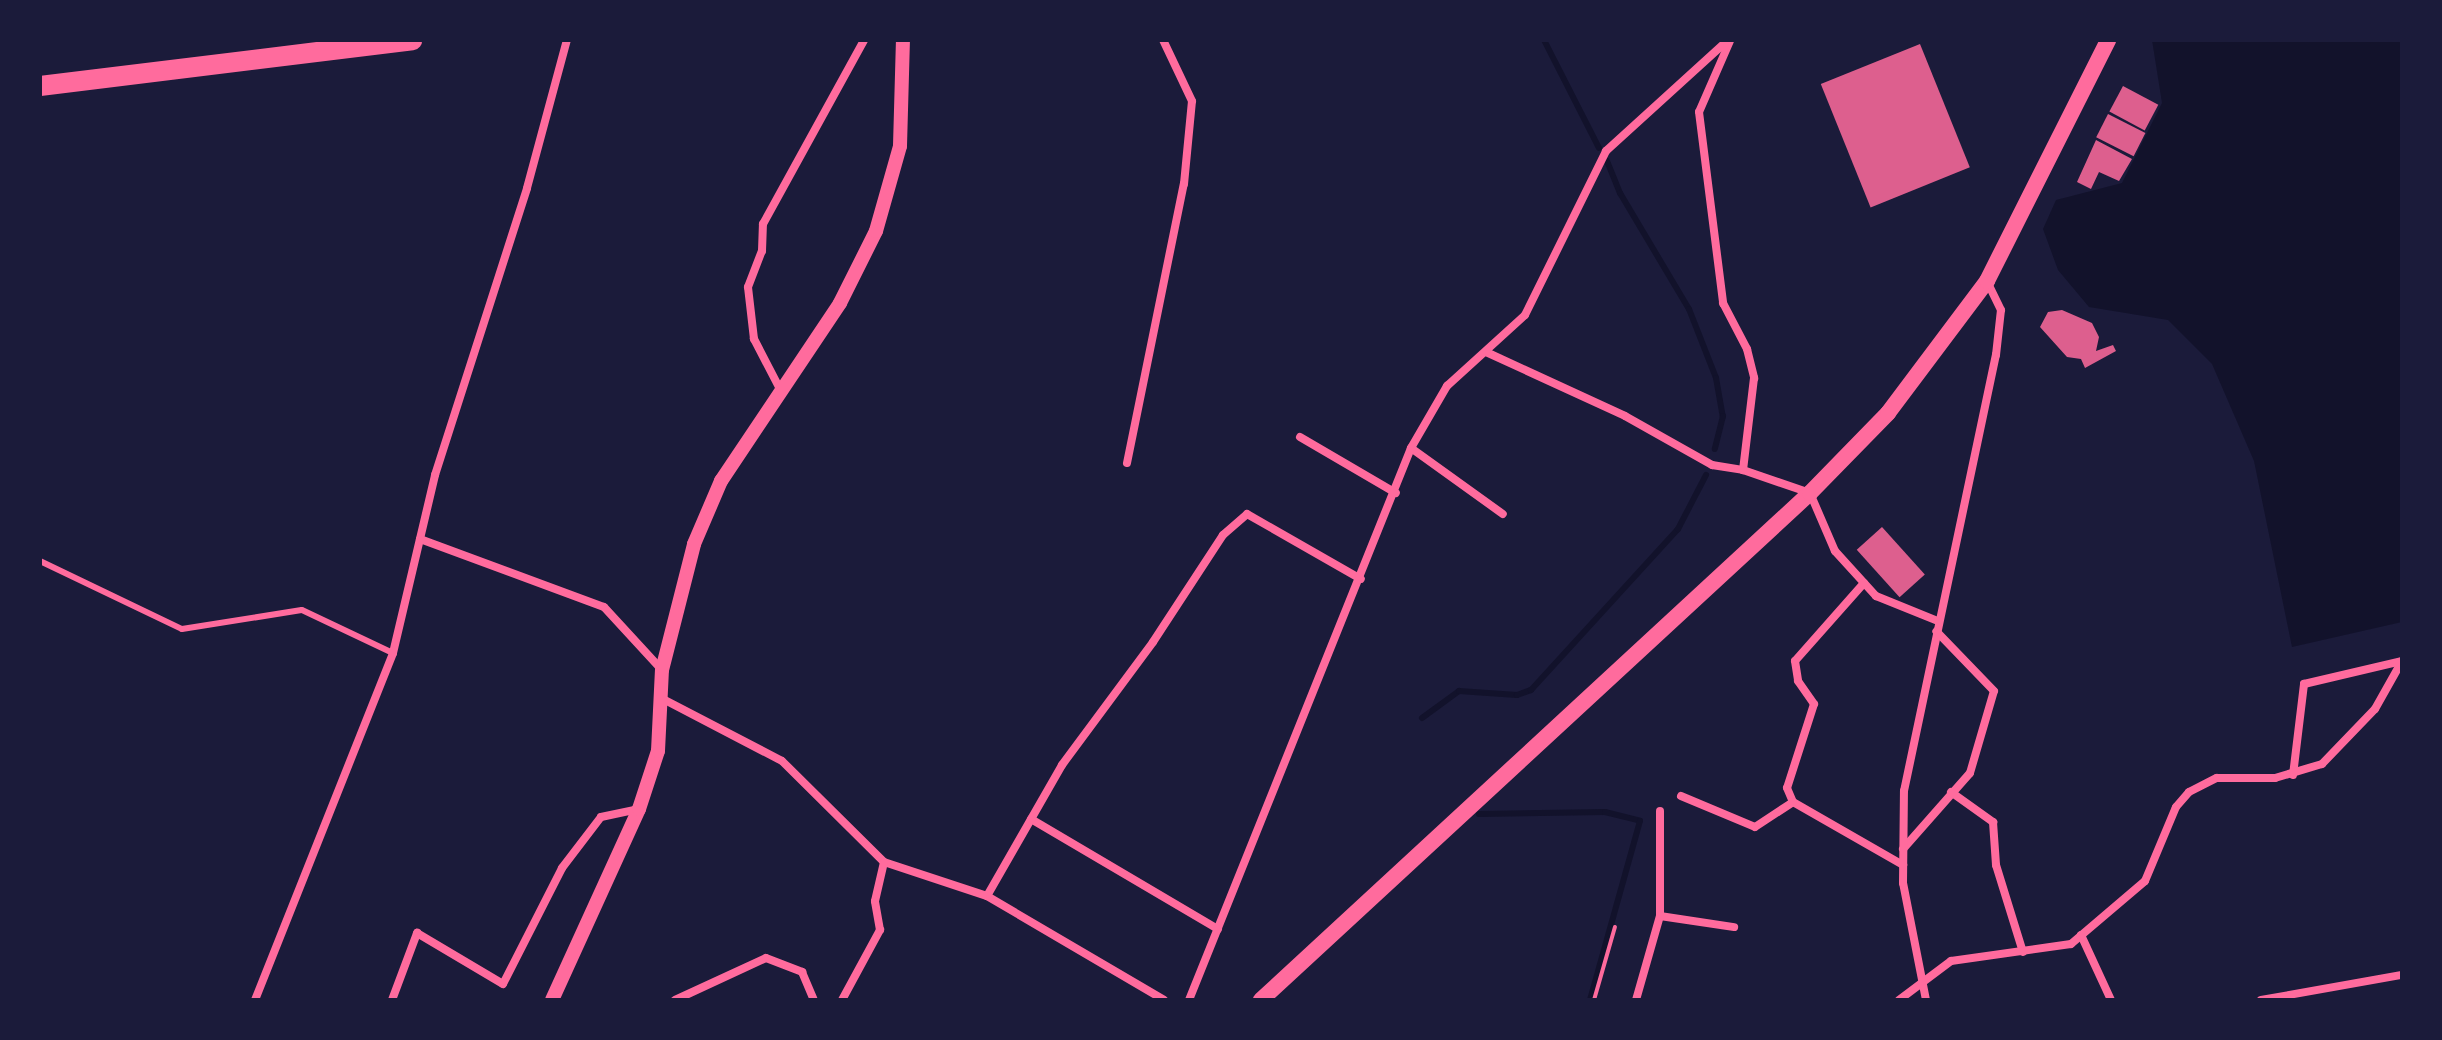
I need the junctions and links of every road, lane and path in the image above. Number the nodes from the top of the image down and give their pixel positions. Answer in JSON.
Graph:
{"nodes":[{"id":1,"x":412,"y":40,"type":"edge"},
{"id":2,"x":567,"y":40,"type":"edge"},
{"id":3,"x":864,"y":40,"type":"edge"},
{"id":4,"x":903,"y":40,"type":"edge"},
{"id":5,"x":1163,"y":40,"type":"edge"},
{"id":6,"x":1729,"y":40,"type":"edge"},
{"id":7,"x":2108,"y":40,"type":"edge"},
{"id":8,"x":40,"y":86,"type":"edge"},
{"id":9,"x":1987,"y":281,"type":"junction"},
{"id":10,"x":1486,"y":352,"type":"junction"},
{"id":11,"x":781,"y":391,"type":"junction"},
{"id":12,"x":1300,"y":437,"type":"dead end"},
{"id":13,"x":1411,"y":448,"type":"junction"},
{"id":14,"x":1127,"y":463,"type":"dead end"},
{"id":15,"x":1743,"y":470,"type":"junction"},
{"id":16,"x":1396,"y":493,"type":"junction"},
{"id":17,"x":1810,"y":493,"type":"junction"},
{"id":18,"x":1503,"y":514,"type":"dead end"},
{"id":19,"x":420,"y":539,"type":"junction"},
{"id":20,"x":40,"y":561,"type":"edge"},
{"id":21,"x":1361,"y":579,"type":"junction"},
{"id":22,"x":1864,"y":583,"type":"junction"},
{"id":23,"x":1937,"y":626,"type":"junction"},
{"id":24,"x":393,"y":653,"type":"junction"},
{"id":25,"x":2402,"y":661,"type":"edge"},
{"id":26,"x":662,"y":670,"type":"junction"},
{"id":27,"x":661,"y":698,"type":"junction"},
{"id":28,"x":2293,"y":775,"type":"junction"},
{"id":29,"x":1951,"y":792,"type":"junction"},
{"id":30,"x":1681,"y":796,"type":"dead end"},
{"id":31,"x":1793,"y":802,"type":"junction"},
{"id":32,"x":639,"y":809,"type":"junction"},
{"id":33,"x":1660,"y":811,"type":"dead end"},
{"id":34,"x":1031,"y":819,"type":"junction"},
{"id":35,"x":1903,"y":849,"type":"junction"},
{"id":36,"x":884,"y":862,"type":"junction"},
{"id":37,"x":1903,"y":865,"type":"junction"},
{"id":38,"x":987,"y":896,"type":"junction"},
{"id":39,"x":1660,"y":916,"type":"junction"},
{"id":40,"x":1615,"y":927,"type":"dead end"},
{"id":41,"x":1734,"y":927,"type":"dead end"},
{"id":42,"x":1218,"y":929,"type":"junction"},
{"id":43,"x":2081,"y":935,"type":"junction"},
{"id":44,"x":2023,"y":952,"type":"junction"},
{"id":45,"x":2402,"y":975,"type":"edge"},
{"id":46,"x":1922,"y":979,"type":"junction"},
{"id":47,"x":255,"y":1000,"type":"edge"},
{"id":48,"x":392,"y":1000,"type":"edge"},
{"id":49,"x":552,"y":1000,"type":"edge"},
{"id":50,"x":675,"y":1000,"type":"edge"},
{"id":51,"x":814,"y":1000,"type":"edge"},
{"id":52,"x":842,"y":1000,"type":"edge"},
{"id":53,"x":1164,"y":1000,"type":"edge"},
{"id":54,"x":1189,"y":1000,"type":"edge"},
{"id":55,"x":1261,"y":1000,"type":"edge"},
{"id":56,"x":1594,"y":1000,"type":"edge"},
{"id":57,"x":1636,"y":1000,"type":"edge"},
{"id":58,"x":1899,"y":1000,"type":"edge"},
{"id":59,"x":1926,"y":1000,"type":"edge"},
{"id":60,"x":2111,"y":1000,"type":"edge"},
{"id":61,"x":2261,"y":1000,"type":"edge"}],
"edges":[{"from":1,"to":8,"type":"main road"},
{"from":2,"to":19,"type":"street"},
{"from":3,"to":11,"type":"street"},
{"from":4,"to":11,"type":"street"},
{"from":5,"to":14,"type":"street"},
{"from":6,"to":10,"type":"street"},
{"from":6,"to":15,"type":"street"},
{"from":7,"to":9,"type":"main road"},
{"from":9,"to":17,"type":"main road"},
{"from":9,"to":23,"type":"street"},
{"from":10,"to":13,"type":"street"},
{"from":10,"to":15,"type":"street"},
{"from":11,"to":26,"type":"street"},
{"from":12,"to":16,"type":"street"},
{"from":13,"to":16,"type":"street"},
{"from":13,"to":18,"type":"street"},
{"from":15,"to":17,"type":"street"},
{"from":16,"to":21,"type":"street"},
{"from":17,"to":22,"type":"street"},
{"from":17,"to":55,"type":"main road"},
{"from":19,"to":24,"type":"street"},
{"from":19,"to":26,"type":"street"},
{"from":20,"to":24,"type":"lane"},
{"from":21,"to":34,"type":"street"},
{"from":21,"to":42,"type":"street"},
{"from":22,"to":23,"type":"street"},
{"from":22,"to":31,"type":"street"},
{"from":23,"to":29,"type":"street"},
{"from":23,"to":35,"type":"street"},
{"from":24,"to":47,"type":"street"},
{"from":25,"to":28,"type":"street"},
{"from":25,"to":28,"type":"street"},
{"from":26,"to":27,"type":"street"},
{"from":27,"to":32,"type":"street"},
{"from":27,"to":36,"type":"street"},
{"from":28,"to":43,"type":"street"},
{"from":29,"to":35,"type":"street"},
{"from":29,"to":44,"type":"street"},
{"from":30,"to":31,"type":"street"},
{"from":31,"to":37,"type":"street"},
{"from":32,"to":48,"type":"street"},
{"from":32,"to":49,"type":"street"},
{"from":33,"to":39,"type":"street"},
{"from":34,"to":38,"type":"street"},
{"from":34,"to":42,"type":"street"},
{"from":35,"to":37,"type":"street"},
{"from":36,"to":38,"type":"street"},
{"from":36,"to":52,"type":"street"},
{"from":37,"to":46,"type":"street"},
{"from":38,"to":53,"type":"street"},
{"from":39,"to":41,"type":"street"},
{"from":39,"to":57,"type":"street"},
{"from":40,"to":56,"type":"path"},
{"from":42,"to":54,"type":"street"},
{"from":43,"to":44,"type":"street"},
{"from":43,"to":60,"type":"street"},
{"from":44,"to":46,"type":"street"},
{"from":45,"to":61,"type":"street"},
{"from":46,"to":58,"type":"street"},
{"from":46,"to":59,"type":"street"},
{"from":50,"to":51,"type":"street"}]}
